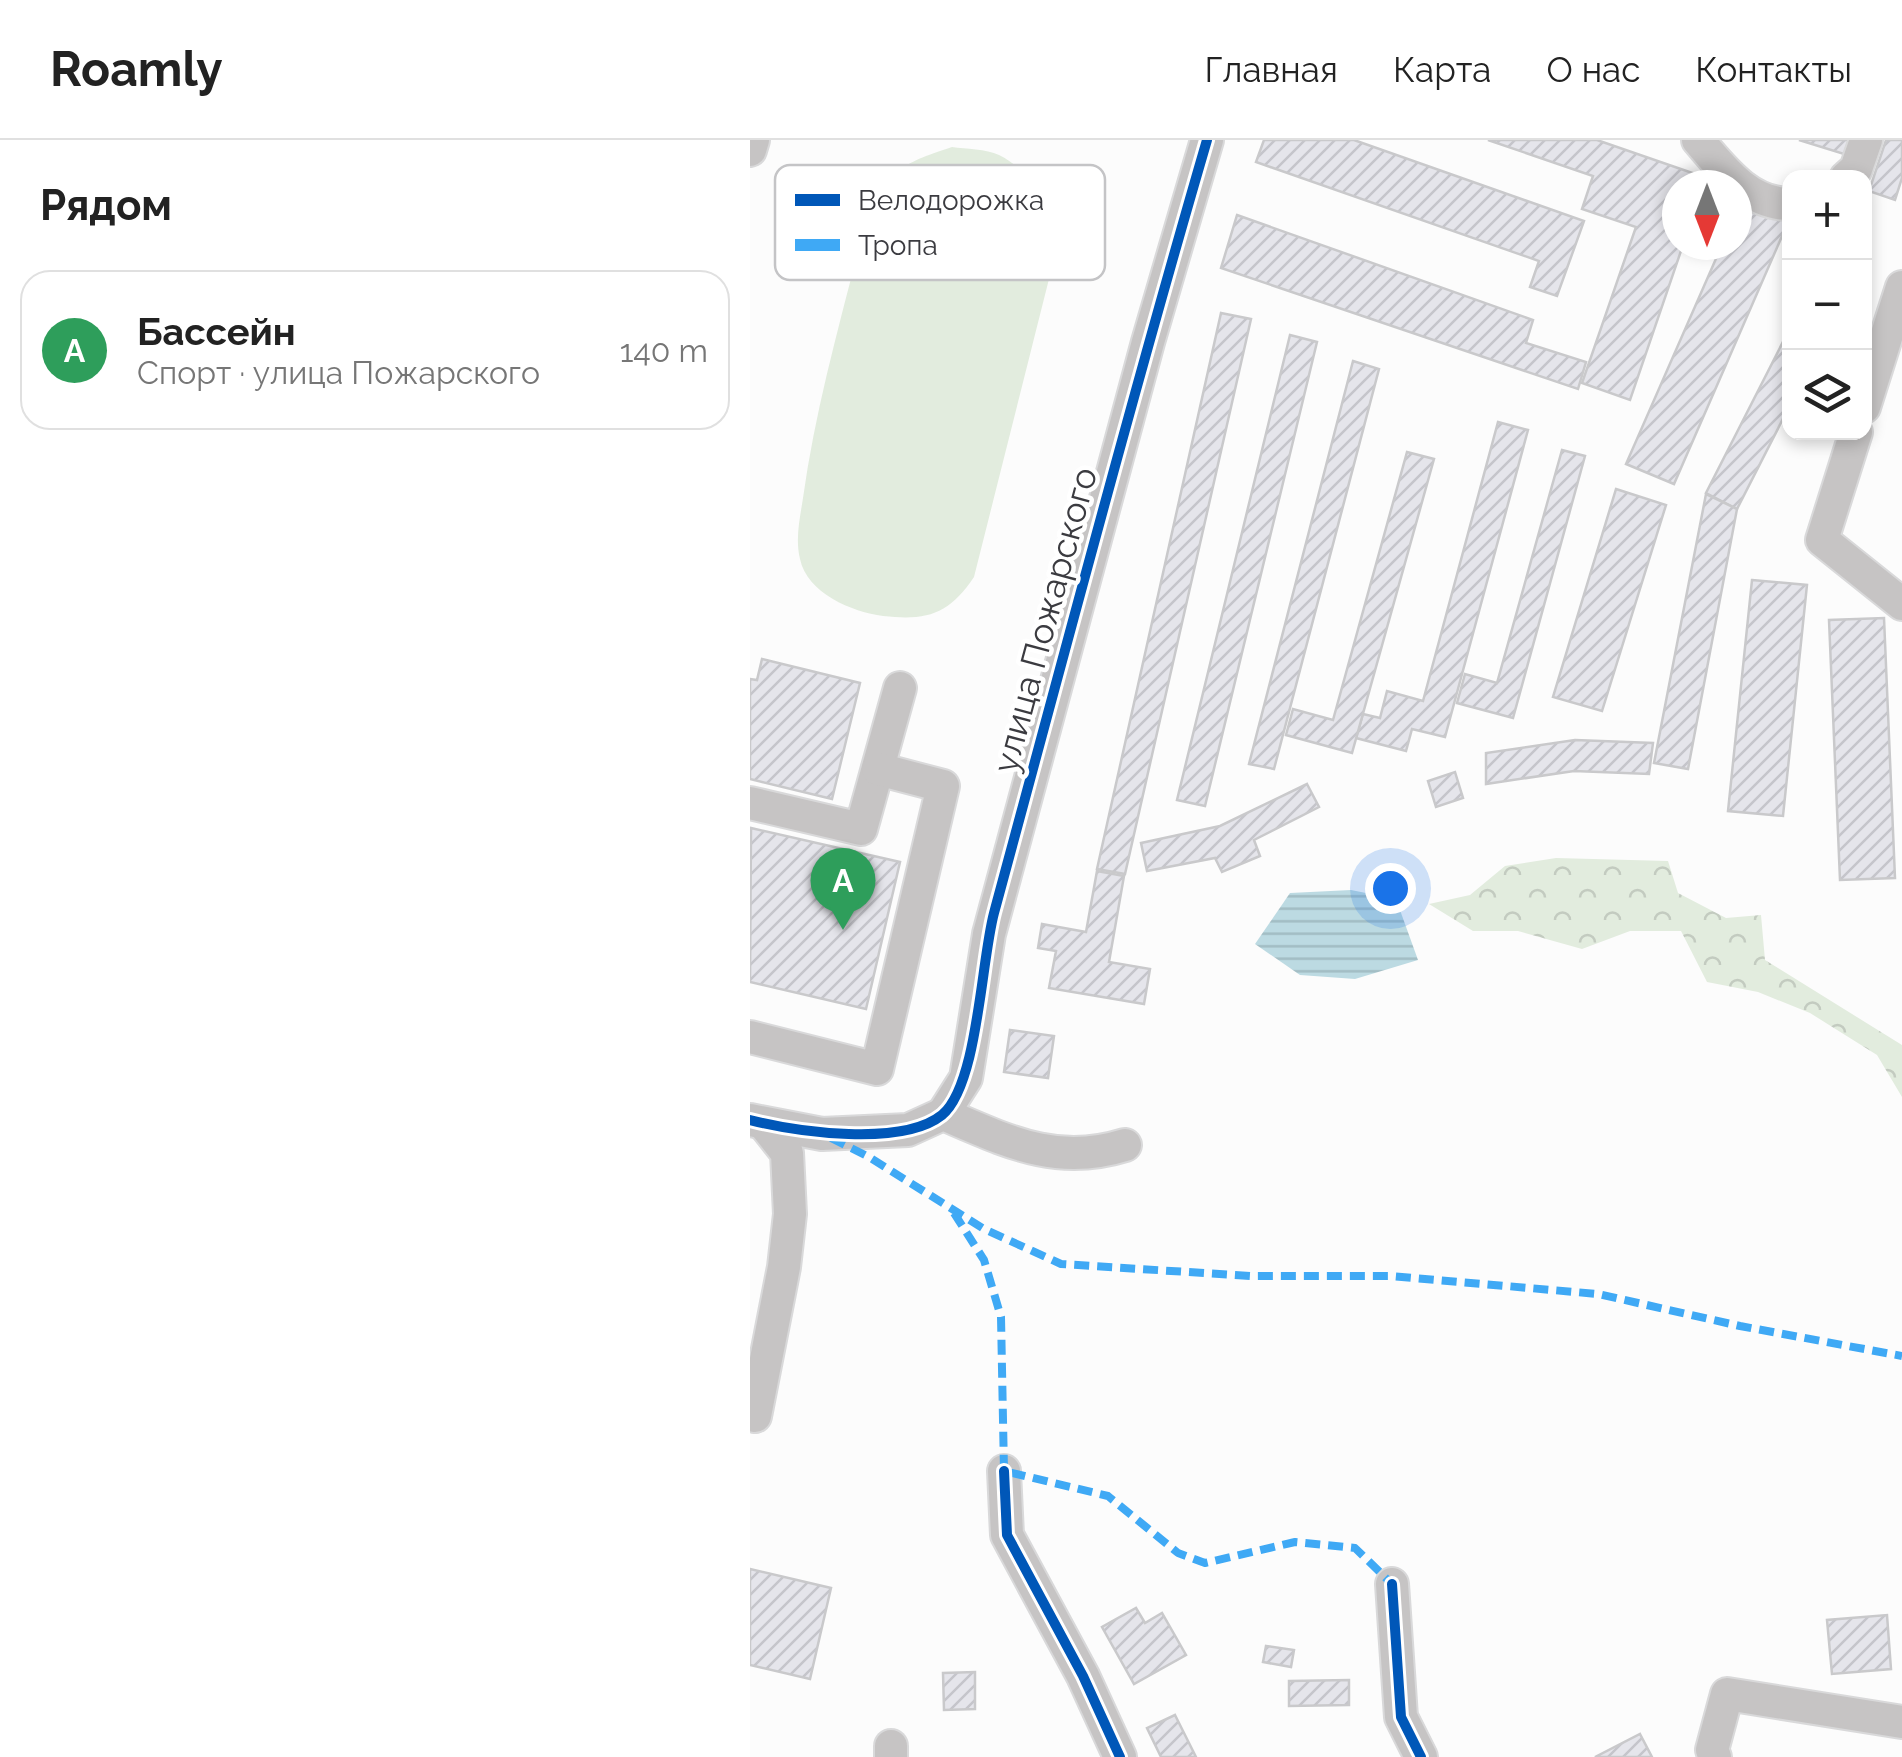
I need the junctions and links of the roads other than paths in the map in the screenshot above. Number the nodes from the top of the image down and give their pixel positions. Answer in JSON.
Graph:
{"nodes":[{"id":1,"x":752,"y":140,"type":"edge"},
{"id":2,"x":1207,"y":140,"type":"edge"},
{"id":3,"x":1698,"y":140,"type":"edge"},
{"id":4,"x":1866,"y":140,"type":"edge"},
{"id":5,"x":750,"y":150,"type":"edge"},
{"id":6,"x":1855,"y":170,"type":"edge"},
{"id":7,"x":1782,"y":204,"type":"edge"},
{"id":8,"x":1902,"y":287,"type":"edge"},
{"id":9,"x":1872,"y":382,"type":"edge"},
{"id":10,"x":1853,"y":440,"type":"edge"},
{"id":11,"x":1902,"y":604,"type":"edge"},
{"id":12,"x":900,"y":688,"type":"dead end"},
{"id":13,"x":878,"y":769,"type":"junction"},
{"id":14,"x":750,"y":804,"type":"edge"},
{"id":15,"x":750,"y":1037,"type":"edge"},
{"id":16,"x":942,"y":1114,"type":"junction"},
{"id":17,"x":757,"y":1122,"type":"edge"},
{"id":18,"x":1124,"y":1145,"type":"dead end"},
{"id":19,"x":755,"y":1416,"type":"dead end"},
{"id":20,"x":1004,"y":1471,"type":"dead end"},
{"id":21,"x":1392,"y":1584,"type":"dead end"},
{"id":22,"x":1902,"y":1722,"type":"edge"},
{"id":23,"x":1120,"y":1757,"type":"edge"},
{"id":24,"x":1420,"y":1757,"type":"edge"},
{"id":25,"x":1715,"y":1757,"type":"edge"}],
"edges":[{"from":1,"to":5,"type":"street"},
{"from":2,"to":16,"type":"street","name":"улица Пожарского"},
{"from":3,"to":7,"type":"street"},
{"from":4,"to":6,"type":"street"},
{"from":8,"to":9,"type":"street"},
{"from":10,"to":11,"type":"street"},
{"from":12,"to":13,"type":"street"},
{"from":13,"to":14,"type":"street"},
{"from":13,"to":15,"type":"street"},
{"from":16,"to":17,"type":"street"},
{"from":16,"to":18,"type":"street"},
{"from":17,"to":19,"type":"street"},
{"from":20,"to":23,"type":"street"},
{"from":21,"to":24,"type":"street"},
{"from":22,"to":25,"type":"street"}]}
